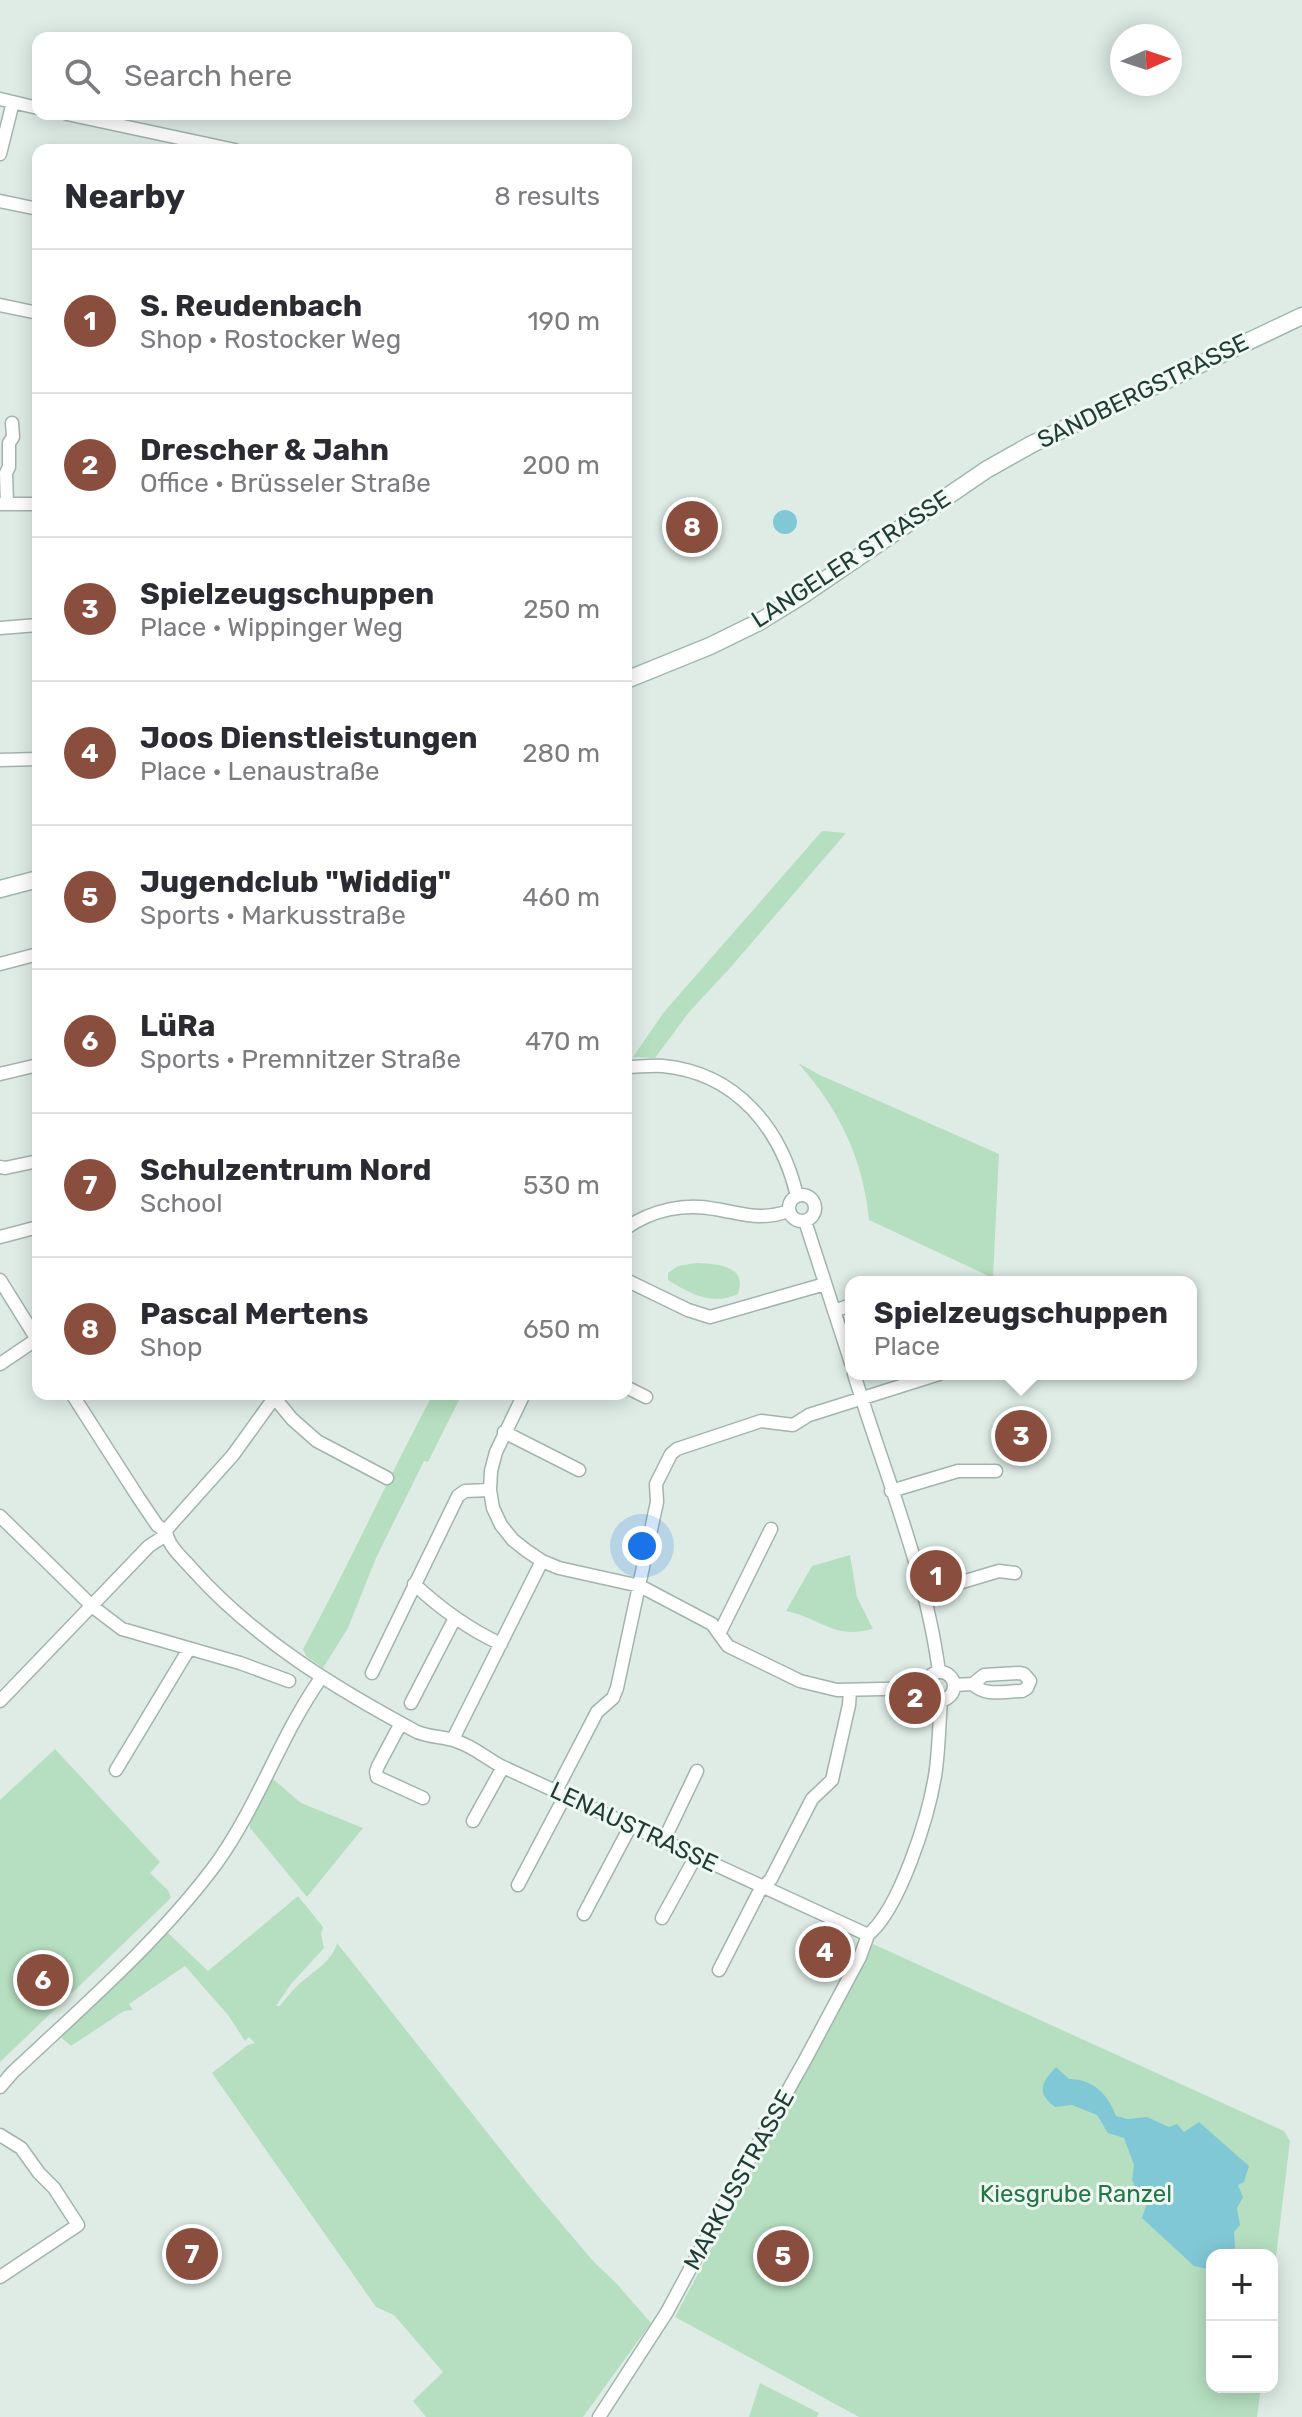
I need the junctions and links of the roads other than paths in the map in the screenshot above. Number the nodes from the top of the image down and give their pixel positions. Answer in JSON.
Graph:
{"nodes":[{"id":1,"x":6,"y":101,"type":"edge"},
{"id":2,"x":32,"y":107,"type":"edge"},
{"id":3,"x":95,"y":120,"type":"edge"},
{"id":4,"x":207,"y":144,"type":"edge"},
{"id":5,"x":0,"y":154,"type":"edge"},
{"id":6,"x":0,"y":201,"type":"edge"},
{"id":7,"x":32,"y":208,"type":"edge"},
{"id":8,"x":0,"y":305,"type":"edge"},
{"id":9,"x":32,"y":312,"type":"edge"},
{"id":10,"x":1302,"y":316,"type":"edge"},
{"id":11,"x":12,"y":423,"type":"dead end"},
{"id":12,"x":986,"y":470,"type":"joint"},
{"id":13,"x":4,"y":504,"type":"edge"},
{"id":14,"x":32,"y":504,"type":"edge"},
{"id":15,"x":32,"y":625,"type":"edge"},
{"id":16,"x":0,"y":628,"type":"edge"},
{"id":17,"x":632,"y":678,"type":"edge"},
{"id":18,"x":32,"y":759,"type":"edge"},
{"id":19,"x":0,"y":760,"type":"edge"},
{"id":20,"x":32,"y":881,"type":"edge"},
{"id":21,"x":0,"y":889,"type":"edge"},
{"id":22,"x":32,"y":956,"type":"edge"},
{"id":23,"x":0,"y":964,"type":"edge"},
{"id":24,"x":32,"y":1066,"type":"edge"},
{"id":25,"x":632,"y":1067,"type":"edge"},
{"id":26,"x":0,"y":1074,"type":"edge"},
{"id":27,"x":32,"y":1162,"type":"edge"},
{"id":28,"x":0,"y":1167,"type":"edge"},
{"id":29,"x":797,"y":1196,"type":"junction"},
{"id":30,"x":789,"y":1211,"type":"junction"},
{"id":31,"x":805,"y":1221,"type":"junction"},
{"id":32,"x":632,"y":1225,"type":"edge"},
{"id":33,"x":32,"y":1229,"type":"edge"},
{"id":34,"x":0,"y":1237,"type":"edge"},
{"id":35,"x":0,"y":1280,"type":"edge"},
{"id":36,"x":632,"y":1283,"type":"edge"},
{"id":37,"x":825,"y":1284,"type":"junction"},
{"id":38,"x":845,"y":1307,"type":"edge"},
{"id":39,"x":834,"y":1311,"type":"junction"},
{"id":40,"x":32,"y":1332,"type":"edge"},
{"id":41,"x":32,"y":1343,"type":"edge"},
{"id":42,"x":845,"y":1345,"type":"edge"},
{"id":43,"x":0,"y":1364,"type":"edge"},
{"id":44,"x":856,"y":1380,"type":"edge"},
{"id":45,"x":921,"y":1380,"type":"edge"},
{"id":46,"x":632,"y":1390,"type":"edge"},
{"id":47,"x":646,"y":1397,"type":"dead end"},
{"id":48,"x":862,"y":1399,"type":"junction"},
{"id":49,"x":76,"y":1400,"type":"edge"},
{"id":50,"x":272,"y":1400,"type":"edge"},
{"id":51,"x":278,"y":1400,"type":"edge"},
{"id":52,"x":521,"y":1400,"type":"edge"},
{"id":53,"x":504,"y":1432,"type":"junction"},
{"id":54,"x":579,"y":1470,"type":"dead end"},
{"id":55,"x":996,"y":1471,"type":"dead end"},
{"id":56,"x":387,"y":1478,"type":"dead end"},
{"id":57,"x":490,"y":1490,"type":"junction"},
{"id":58,"x":891,"y":1491,"type":"junction"},
{"id":59,"x":0,"y":1516,"type":"edge"},
{"id":60,"x":771,"y":1529,"type":"dead end"},
{"id":61,"x":167,"y":1535,"type":"junction"},
{"id":62,"x":542,"y":1561,"type":"junction"},
{"id":63,"x":1015,"y":1573,"type":"dead end"},
{"id":64,"x":414,"y":1584,"type":"junction"},
{"id":65,"x":640,"y":1586,"type":"junction"},
{"id":66,"x":925,"y":1593,"type":"junction"},
{"id":67,"x":93,"y":1607,"type":"junction"},
{"id":68,"x":455,"y":1618,"type":"junction"},
{"id":69,"x":719,"y":1634,"type":"junction"},
{"id":70,"x":501,"y":1644,"type":"junction"},
{"id":71,"x":189,"y":1649,"type":"junction"},
{"id":72,"x":939,"y":1672,"type":"junction"},
{"id":73,"x":372,"y":1673,"type":"dead end"},
{"id":74,"x":321,"y":1678,"type":"junction"},
{"id":75,"x":289,"y":1681,"type":"dead end"},
{"id":76,"x":973,"y":1684,"type":"dead end"},
{"id":77,"x":954,"y":1685,"type":"junction"},
{"id":78,"x":926,"y":1688,"type":"junction"},
{"id":79,"x":850,"y":1691,"type":"junction"},
{"id":80,"x":941,"y":1700,"type":"junction"},
{"id":81,"x":0,"y":1701,"type":"edge"},
{"id":82,"x":411,"y":1703,"type":"dead end"},
{"id":83,"x":401,"y":1723,"type":"junction"},
{"id":84,"x":453,"y":1739,"type":"junction"},
{"id":85,"x":503,"y":1767,"type":"junction"},
{"id":86,"x":116,"y":1770,"type":"dead end"},
{"id":87,"x":697,"y":1771,"type":"dead end"},
{"id":88,"x":561,"y":1794,"type":"junction"},
{"id":89,"x":423,"y":1798,"type":"dead end"},
{"id":90,"x":473,"y":1821,"type":"dead end"},
{"id":91,"x":630,"y":1827,"type":"junction"},
{"id":92,"x":663,"y":1842,"type":"junction"},
{"id":93,"x":696,"y":1856,"type":"junction"},
{"id":94,"x":518,"y":1885,"type":"dead end"},
{"id":95,"x":764,"y":1887,"type":"junction"},
{"id":96,"x":584,"y":1914,"type":"dead end"},
{"id":97,"x":662,"y":1918,"type":"dead end"},
{"id":98,"x":868,"y":1935,"type":"junction"},
{"id":99,"x":719,"y":1970,"type":"dead end"},
{"id":100,"x":0,"y":2087,"type":"edge"},
{"id":101,"x":0,"y":2135,"type":"edge"},
{"id":102,"x":0,"y":2277,"type":"edge"},
{"id":103,"x":599,"y":2417,"type":"edge"}],
"edges":[{"from":1,"to":2,"type":"street"},
{"from":1,"to":5,"type":"street"},
{"from":3,"to":4,"type":"street"},
{"from":6,"to":7,"type":"street"},
{"from":8,"to":9,"type":"street"},
{"from":10,"to":12,"type":"street","name":"SANDBERGSTRASSE"},
{"from":11,"to":13,"type":"street"},
{"from":12,"to":17,"type":"street","name":"LANGELER STRASSE"},
{"from":13,"to":14,"type":"street"},
{"from":15,"to":16,"type":"street"},
{"from":18,"to":19,"type":"street"},
{"from":20,"to":21,"type":"street"},
{"from":22,"to":23,"type":"street"},
{"from":24,"to":26,"type":"street"},
{"from":25,"to":29,"type":"street"},
{"from":27,"to":28,"type":"street"},
{"from":29,"to":30,"type":"street"},
{"from":29,"to":31,"type":"street"},
{"from":30,"to":31,"type":"street"},
{"from":30,"to":32,"type":"street"},
{"from":31,"to":37,"type":"street"},
{"from":33,"to":34,"type":"street"},
{"from":35,"to":40,"type":"street"},
{"from":36,"to":37,"type":"street"},
{"from":37,"to":39,"type":"street"},
{"from":38,"to":39,"type":"street"},
{"from":39,"to":42,"type":"street"},
{"from":41,"to":43,"type":"street"},
{"from":44,"to":48,"type":"street"},
{"from":45,"to":48,"type":"street"},
{"from":46,"to":47,"type":"street"},
{"from":48,"to":58,"type":"street"},
{"from":48,"to":65,"type":"street"},
{"from":49,"to":61,"type":"street","name":"LENAUSTRASSE"},
{"from":50,"to":61,"type":"street"},
{"from":51,"to":56,"type":"street"},
{"from":52,"to":53,"type":"street"},
{"from":53,"to":54,"type":"street"},
{"from":53,"to":57,"type":"street"},
{"from":55,"to":58,"type":"street"},
{"from":57,"to":62,"type":"street"},
{"from":57,"to":64,"type":"street"},
{"from":58,"to":66,"type":"street"},
{"from":59,"to":67,"type":"street"},
{"from":60,"to":69,"type":"street"},
{"from":61,"to":67,"type":"street"},
{"from":61,"to":74,"type":"street","name":"LENAUSTRASSE"},
{"from":62,"to":65,"type":"street"},
{"from":62,"to":70,"type":"street"},
{"from":63,"to":66,"type":"street"},
{"from":64,"to":68,"type":"street"},
{"from":64,"to":73,"type":"street"},
{"from":65,"to":69,"type":"street"},
{"from":65,"to":88,"type":"street"},
{"from":66,"to":72,"type":"street"},
{"from":67,"to":71,"type":"street"},
{"from":67,"to":81,"type":"street"},
{"from":68,"to":70,"type":"street"},
{"from":68,"to":82,"type":"street"},
{"from":69,"to":79,"type":"street"},
{"from":70,"to":84,"type":"street"},
{"from":71,"to":75,"type":"street"},
{"from":71,"to":86,"type":"street"},
{"from":72,"to":77,"type":"street"},
{"from":72,"to":78,"type":"street"},
{"from":74,"to":83,"type":"street","name":"LENAUSTRASSE"},
{"from":74,"to":100,"type":"street"},
{"from":76,"to":77,"type":"street"},
{"from":77,"to":80,"type":"street"},
{"from":78,"to":79,"type":"street"},
{"from":78,"to":80,"type":"street"},
{"from":79,"to":95,"type":"street"},
{"from":80,"to":98,"type":"street","name":"MARKUSSTRASSE"},
{"from":83,"to":84,"type":"street","name":"LENAUSTRASSE"},
{"from":83,"to":89,"type":"street"},
{"from":84,"to":85,"type":"street","name":"LENAUSTRASSE"},
{"from":85,"to":88,"type":"street","name":"LENAUSTRASSE"},
{"from":85,"to":90,"type":"street"},
{"from":87,"to":92,"type":"street"},
{"from":88,"to":91,"type":"street","name":"LENAUSTRASSE"},
{"from":88,"to":94,"type":"street"},
{"from":91,"to":92,"type":"street","name":"LENAUSTRASSE"},
{"from":91,"to":96,"type":"street"},
{"from":92,"to":93,"type":"street","name":"LENAUSTRASSE"},
{"from":93,"to":95,"type":"street","name":"LENAUSTRASSE"},
{"from":93,"to":97,"type":"street"},
{"from":95,"to":98,"type":"street","name":"LENAUSTRASSE"},
{"from":95,"to":99,"type":"street"},
{"from":98,"to":103,"type":"street","name":"MARKUSSTRASSE"},
{"from":101,"to":102,"type":"street"}]}
